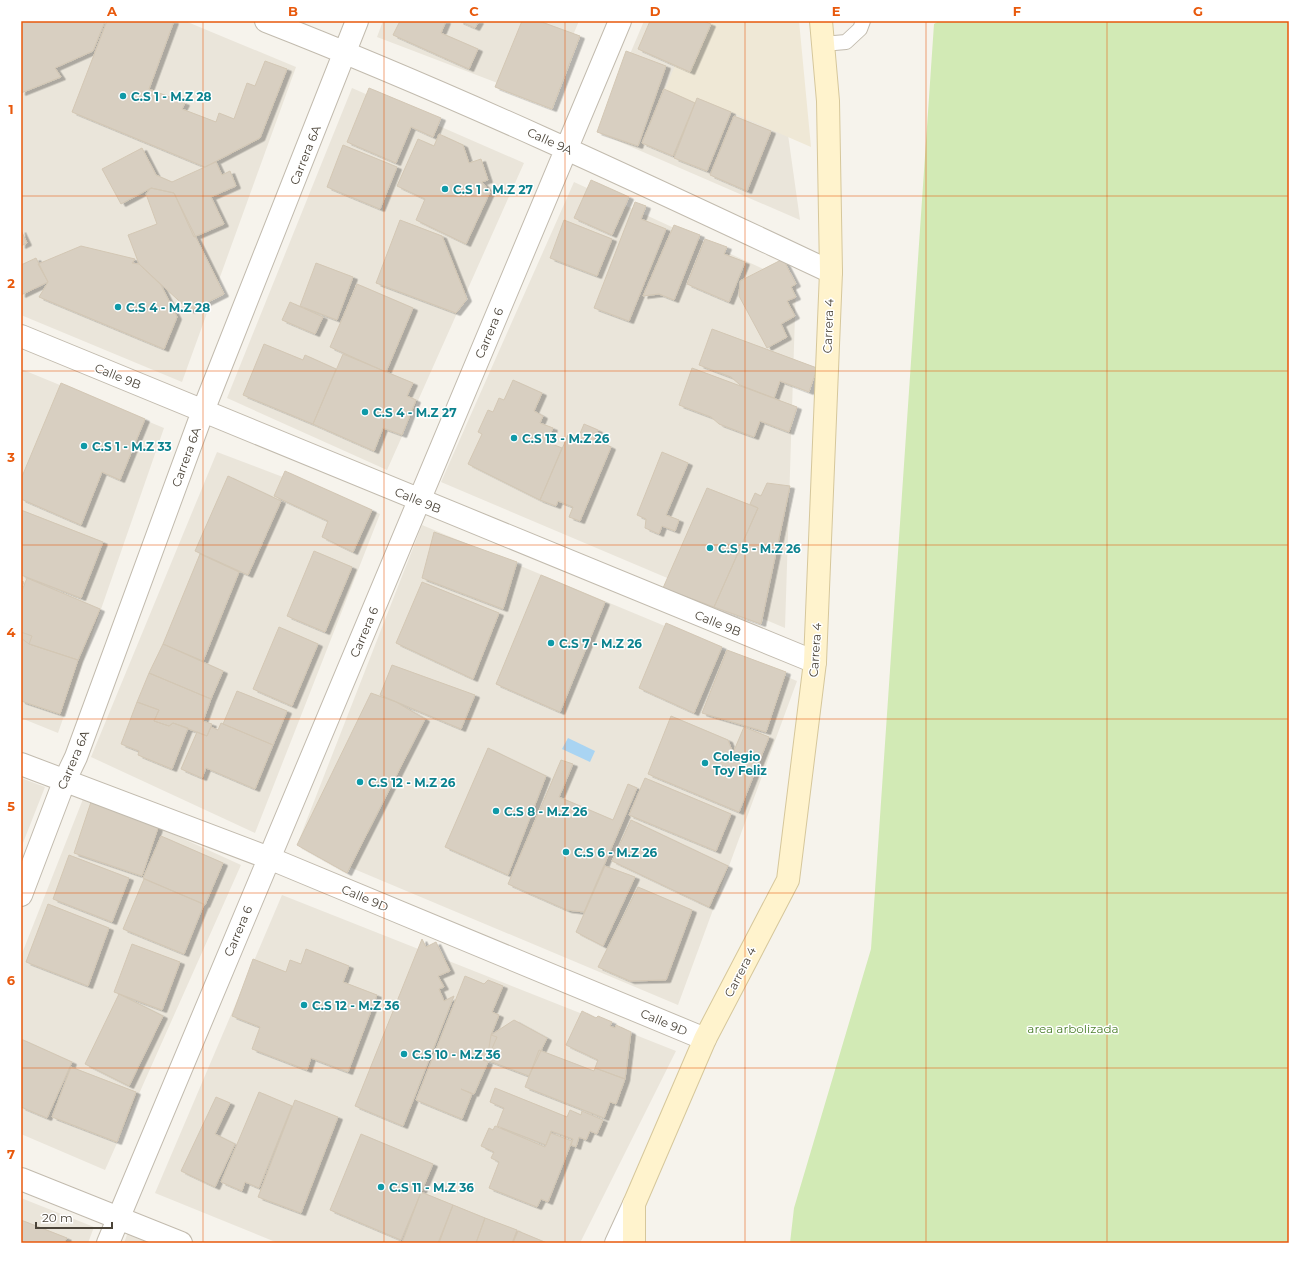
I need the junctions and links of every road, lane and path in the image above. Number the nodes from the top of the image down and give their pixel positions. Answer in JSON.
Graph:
{"nodes":[{"id":1,"x":266,"y":21,"type":"edge"},
{"id":2,"x":357,"y":21,"type":"edge"},
{"id":3,"x":620,"y":21,"type":"edge"},
{"id":4,"x":821,"y":21,"type":"edge"},
{"id":5,"x":863,"y":21,"type":"edge"},
{"id":6,"x":823,"y":44,"type":"junction"},
{"id":7,"x":346,"y":52,"type":"junction"},
{"id":8,"x":567,"y":148,"type":"junction"},
{"id":9,"x":831,"y":272,"type":"junction"},
{"id":10,"x":21,"y":336,"type":"edge"},
{"id":11,"x":203,"y":411,"type":"junction"},
{"id":12,"x":419,"y":500,"type":"junction"},
{"id":13,"x":815,"y":662,"type":"junction"},
{"id":14,"x":21,"y":764,"type":"edge"},
{"id":15,"x":64,"y":782,"type":"junction"},
{"id":16,"x":269,"y":858,"type":"junction"},
{"id":17,"x":21,"y":895,"type":"edge"},
{"id":18,"x":705,"y":1039,"type":"junction"},
{"id":19,"x":21,"y":1179,"type":"edge"},
{"id":20,"x":634,"y":1204,"type":"junction"},
{"id":21,"x":118,"y":1217,"type":"junction"},
{"id":22,"x":108,"y":1243,"type":"edge"},
{"id":23,"x":181,"y":1243,"type":"edge"},
{"id":24,"x":616,"y":1243,"type":"edge"},
{"id":25,"x":634,"y":1243,"type":"edge"}],
"edges":[{"from":1,"to":7,"type":"street","name":"Calle 9A"},
{"from":2,"to":7,"type":"street","name":"Carrera 6A"},
{"from":3,"to":8,"type":"street","name":"Carrera 6"},
{"from":4,"to":6,"type":"main road","name":"Carrera 4"},
{"from":5,"to":6,"type":"lane"},
{"from":6,"to":9,"type":"main road","name":"Carrera 4"},
{"from":7,"to":8,"type":"street","name":"Calle 9A"},
{"from":7,"to":11,"type":"street","name":"Carrera 6A"},
{"from":8,"to":9,"type":"street","name":"Calle 9A"},
{"from":8,"to":12,"type":"street","name":"Carrera 6"},
{"from":9,"to":13,"type":"main road","name":"Carrera 4"},
{"from":10,"to":11,"type":"street","name":"Calle 9B"},
{"from":11,"to":12,"type":"street","name":"Calle 9B"},
{"from":11,"to":15,"type":"street","name":"Carrera 6A"},
{"from":12,"to":13,"type":"street","name":"Calle 9B"},
{"from":12,"to":16,"type":"street","name":"Carrera 6"},
{"from":13,"to":18,"type":"main road","name":"Carrera 4"},
{"from":14,"to":15,"type":"street","name":"Calle 9D"},
{"from":15,"to":16,"type":"street","name":"Calle 9D"},
{"from":15,"to":17,"type":"street","name":"Carrera 6A"},
{"from":16,"to":18,"type":"street","name":"Calle 9D"},
{"from":16,"to":21,"type":"street","name":"Carrera 6"},
{"from":18,"to":20,"type":"main road","name":"Carrera 4"},
{"from":19,"to":21,"type":"street"},
{"from":20,"to":24,"type":"street"},
{"from":20,"to":25,"type":"main road","name":"Carrera 4"},
{"from":21,"to":22,"type":"street","name":"Carrera 6"},
{"from":21,"to":23,"type":"street"}]}
